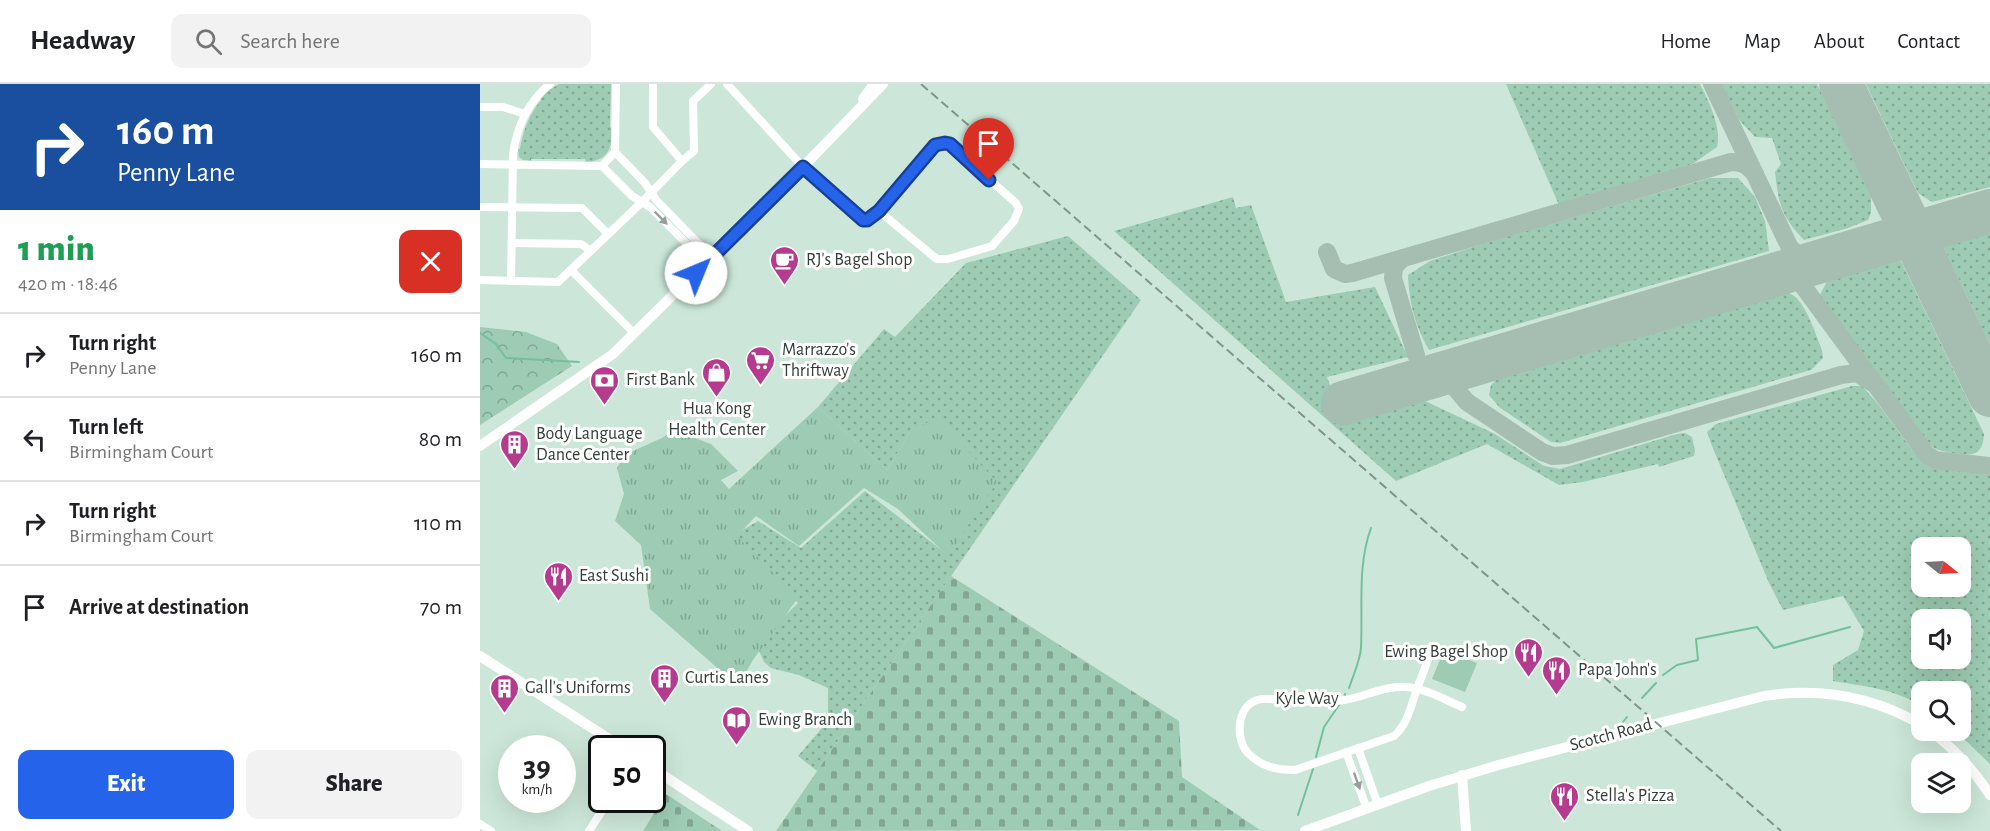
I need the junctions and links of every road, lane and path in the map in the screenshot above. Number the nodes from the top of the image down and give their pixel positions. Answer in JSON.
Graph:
{"nodes":[{"id":1,"x":550,"y":84,"type":"edge"},
{"id":2,"x":616,"y":84,"type":"edge"},
{"id":3,"x":653,"y":84,"type":"edge"},
{"id":4,"x":711,"y":84,"type":"edge"},
{"id":5,"x":727,"y":84,"type":"edge"},
{"id":6,"x":874,"y":84,"type":"edge"},
{"id":7,"x":884,"y":84,"type":"edge"},
{"id":8,"x":480,"y":107,"type":"edge"},
{"id":9,"x":525,"y":114,"type":"junction"},
{"id":10,"x":845,"y":123,"type":"junction"},
{"id":11,"x":615,"y":152,"type":"junction"},
{"id":12,"x":682,"y":161,"type":"junction"},
{"id":13,"x":480,"y":164,"type":"edge"},
{"id":14,"x":513,"y":165,"type":"junction"},
{"id":15,"x":602,"y":166,"type":"junction"},
{"id":16,"x":803,"y":167,"type":"junction"},
{"id":17,"x":651,"y":193,"type":"junction"},
{"id":18,"x":642,"y":202,"type":"junction"},
{"id":19,"x":480,"y":207,"type":"edge"},
{"id":20,"x":512,"y":207,"type":"junction"},
{"id":21,"x":879,"y":211,"type":"junction"},
{"id":22,"x":608,"y":234,"type":"junction"},
{"id":23,"x":512,"y":243,"type":"junction"},
{"id":24,"x":591,"y":251,"type":"junction"},
{"id":25,"x":706,"y":257,"type":"junction"},
{"id":26,"x":571,"y":270,"type":"junction"},
{"id":27,"x":480,"y":280,"type":"edge"},
{"id":28,"x":511,"y":281,"type":"junction"},
{"id":29,"x":634,"y":333,"type":"junction"},
{"id":30,"x":480,"y":446,"type":"edge"},
{"id":31,"x":480,"y":656,"type":"edge"},
{"id":32,"x":1430,"y":657,"type":"dead end"},
{"id":33,"x":1417,"y":688,"type":"junction"},
{"id":34,"x":1462,"y":707,"type":"dead end"},
{"id":35,"x":1911,"y":720,"type":"edge"},
{"id":36,"x":603,"y":735,"type":"edge"},
{"id":37,"x":1942,"y":741,"type":"edge"},
{"id":38,"x":1358,"y":748,"type":"junction"},
{"id":39,"x":1346,"y":752,"type":"junction"},
{"id":40,"x":1462,"y":776,"type":"junction"},
{"id":41,"x":666,"y":777,"type":"edge"},
{"id":42,"x":1990,"y":795,"type":"edge"},
{"id":43,"x":1378,"y":805,"type":"junction"},
{"id":44,"x":1367,"y":809,"type":"junction"},
{"id":45,"x":601,"y":813,"type":"edge"},
{"id":46,"x":480,"y":824,"type":"edge"},
{"id":47,"x":491,"y":831,"type":"edge"},
{"id":48,"x":589,"y":831,"type":"edge"},
{"id":49,"x":748,"y":831,"type":"edge"},
{"id":50,"x":1305,"y":831,"type":"edge"},
{"id":51,"x":1466,"y":831,"type":"edge"}],
"edges":[{"from":1,"to":9,"type":"street"},
{"from":2,"to":11,"type":"street"},
{"from":3,"to":12,"type":"street"},
{"from":4,"to":12,"type":"street"},
{"from":5,"to":16,"type":"street"},
{"from":6,"to":10,"type":"main road"},
{"from":7,"to":10,"type":"main road"},
{"from":8,"to":9,"type":"street"},
{"from":9,"to":14,"type":"street"},
{"from":10,"to":16,"type":"main road"},
{"from":11,"to":15,"type":"street"},
{"from":11,"to":17,"type":"street"},
{"from":12,"to":17,"type":"street"},
{"from":13,"to":14,"type":"street"},
{"from":14,"to":15,"type":"street"},
{"from":14,"to":20,"type":"street"},
{"from":15,"to":18,"type":"street"},
{"from":16,"to":21,"type":"street"},
{"from":16,"to":25,"type":"main road"},
{"from":17,"to":18,"type":"street"},
{"from":17,"to":25,"type":"street"},
{"from":18,"to":22,"type":"street"},
{"from":18,"to":25,"type":"street","one_way":true},
{"from":19,"to":20,"type":"street"},
{"from":20,"to":22,"type":"street"},
{"from":20,"to":23,"type":"street"},
{"from":21,"to":21,"type":"street"},
{"from":22,"to":24,"type":"street"},
{"from":23,"to":24,"type":"street"},
{"from":23,"to":28,"type":"street"},
{"from":24,"to":26,"type":"street"},
{"from":25,"to":29,"type":"main road"},
{"from":26,"to":28,"type":"street"},
{"from":26,"to":29,"type":"street"},
{"from":27,"to":28,"type":"street"},
{"from":29,"to":30,"type":"main road"},
{"from":31,"to":36,"type":"main road"},
{"from":32,"to":33,"type":"street","name":"Kyle Way"},
{"from":33,"to":34,"type":"street","name":"Kyle Way"},
{"from":33,"to":38,"type":"street","name":"Kyle Way"},
{"from":33,"to":39,"type":"street","name":"Kyle Way"},
{"from":35,"to":40,"type":"main road","name":"Scotch Road"},
{"from":37,"to":42,"type":"main road"},
{"from":38,"to":39,"type":"street","name":"Kyle Way"},
{"from":38,"to":43,"type":"street"},
{"from":39,"to":44,"type":"street","one_way":true},
{"from":40,"to":43,"type":"main road","name":"Scotch Road"},
{"from":40,"to":51,"type":"main road"},
{"from":41,"to":49,"type":"main road"},
{"from":43,"to":44,"type":"main road","name":"Scotch Road"},
{"from":44,"to":50,"type":"main road","name":"Scotch Road"},
{"from":45,"to":48,"type":"street"},
{"from":46,"to":47,"type":"street"}]}
